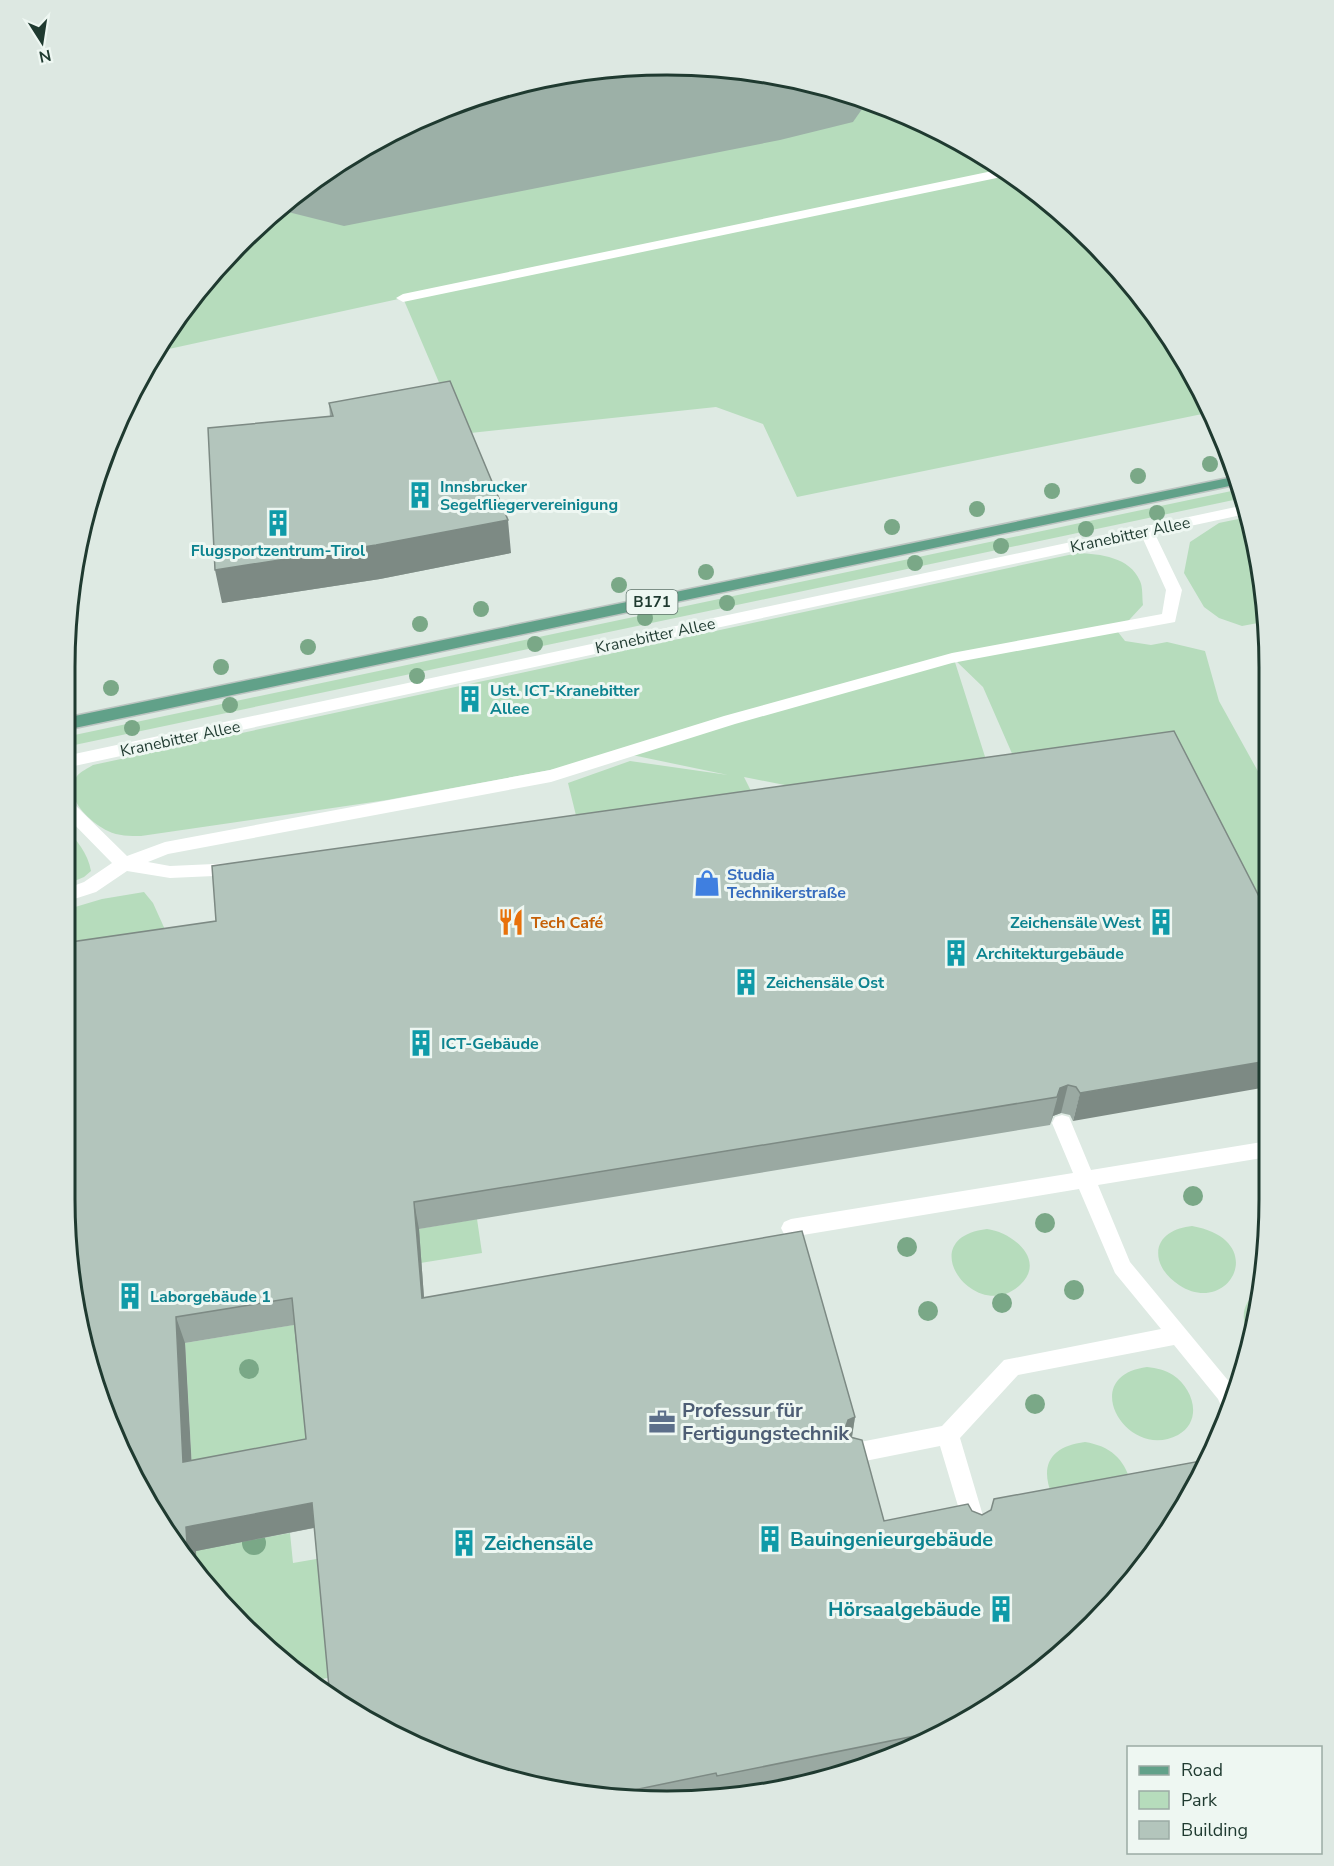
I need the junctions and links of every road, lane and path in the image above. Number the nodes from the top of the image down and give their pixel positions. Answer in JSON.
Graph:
{"nodes":[{"id":1,"x":995,"y":174,"type":"edge"},
{"id":2,"x":403,"y":298,"type":"dead end"},
{"id":3,"x":1229,"y":482,"type":"edge"},
{"id":4,"x":1238,"y":511,"type":"edge"},
{"id":5,"x":1146,"y":530,"type":"junction"},
{"id":6,"x":75,"y":722,"type":"edge"},
{"id":7,"x":75,"y":760,"type":"edge"},
{"id":8,"x":75,"y":816,"type":"edge"},
{"id":9,"x":124,"y":864,"type":"junction"},
{"id":10,"x":251,"y":868,"type":"edge"},
{"id":11,"x":75,"y":892,"type":"edge"},
{"id":12,"x":1062,"y":1123,"type":"dead end"},
{"id":13,"x":1259,"y":1150,"type":"edge"},
{"id":14,"x":1085,"y":1179,"type":"junction"},
{"id":15,"x":790,"y":1228,"type":"dead end"},
{"id":16,"x":1179,"y":1335,"type":"junction"},
{"id":17,"x":1226,"y":1393,"type":"edge"},
{"id":18,"x":948,"y":1435,"type":"junction"},
{"id":19,"x":855,"y":1453,"type":"edge"},
{"id":20,"x":975,"y":1526,"type":"edge"}],
"edges":[{"from":1,"to":2,"type":"street"},
{"from":3,"to":6,"type":"main road","name":"Kranebitter Allee","number":"B171"},
{"from":4,"to":5,"type":"street","name":"Kranebitter Allee"},
{"from":5,"to":7,"type":"street","name":"Kranebitter Allee"},
{"from":5,"to":9,"type":"street"},
{"from":8,"to":9,"type":"street"},
{"from":9,"to":10,"type":"street"},
{"from":9,"to":11,"type":"street"},
{"from":12,"to":14,"type":"street"},
{"from":13,"to":14,"type":"street"},
{"from":14,"to":15,"type":"street"},
{"from":14,"to":16,"type":"street"},
{"from":16,"to":17,"type":"street"},
{"from":16,"to":18,"type":"street"},
{"from":18,"to":19,"type":"street"},
{"from":18,"to":20,"type":"street"}]}
